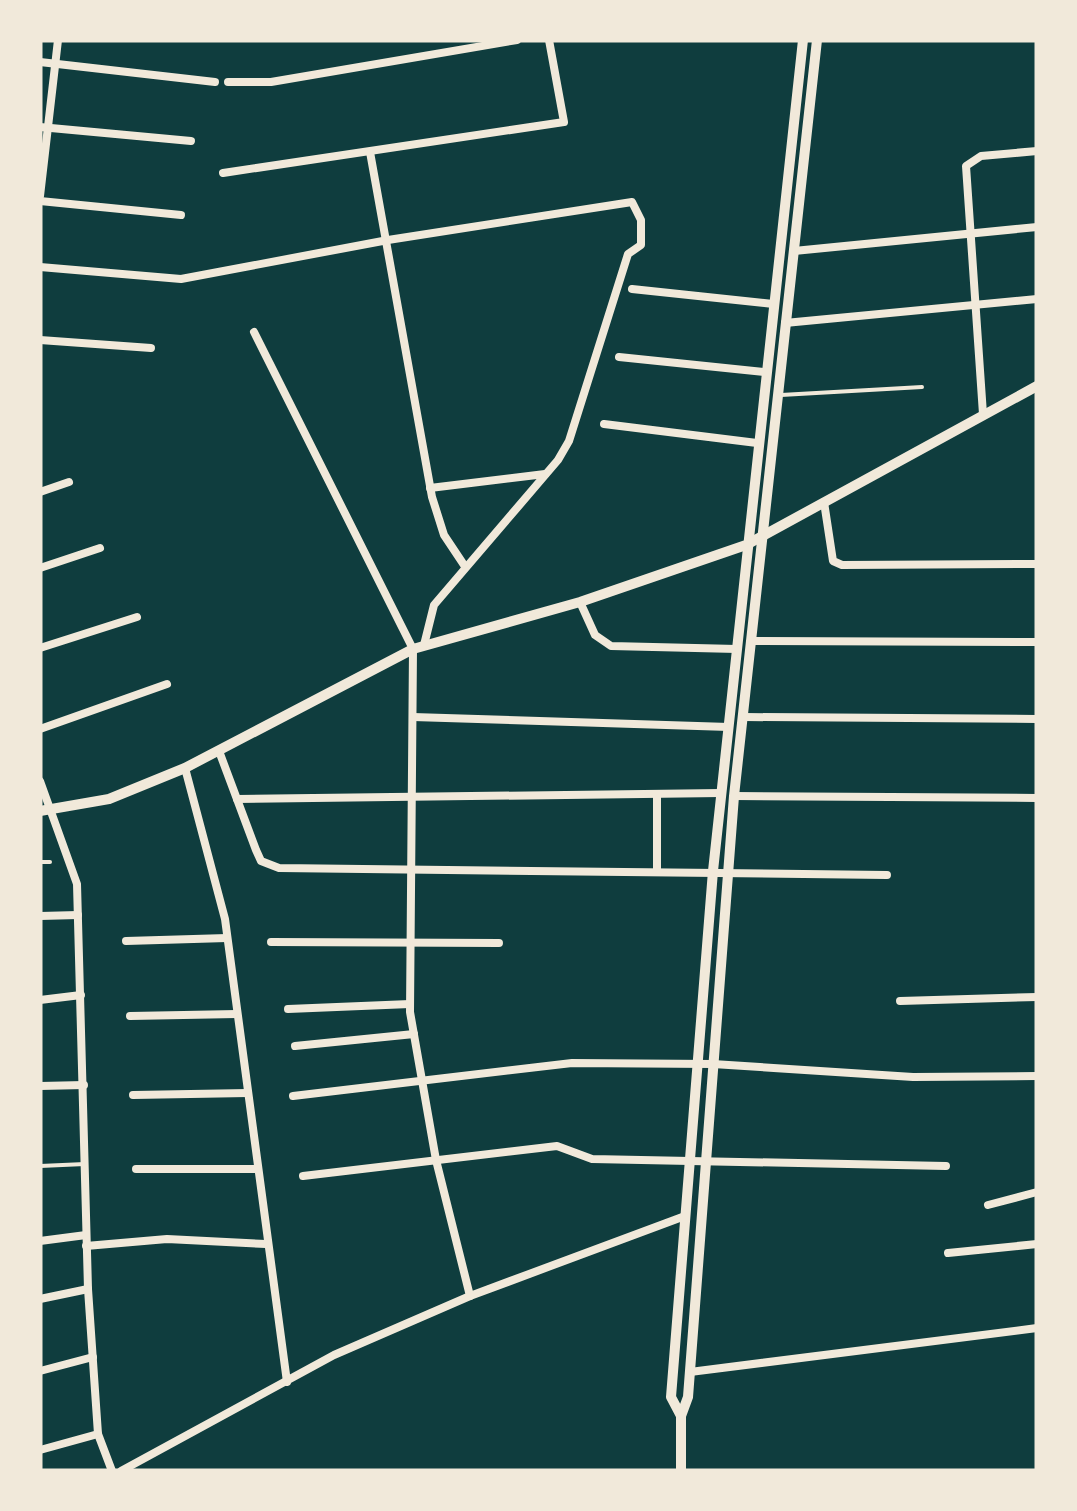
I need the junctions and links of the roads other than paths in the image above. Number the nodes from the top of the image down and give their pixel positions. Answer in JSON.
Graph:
{"nodes":[{"id":1,"x":58,"y":40,"type":"edge"},
{"id":2,"x":516,"y":40,"type":"edge"},
{"id":3,"x":549,"y":40,"type":"edge"},
{"id":4,"x":803,"y":40,"type":"edge"},
{"id":5,"x":818,"y":40,"type":"edge"},
{"id":6,"x":40,"y":62,"type":"edge"},
{"id":7,"x":56,"y":63,"type":"junction"},
{"id":8,"x":216,"y":82,"type":"dead end"},
{"id":9,"x":228,"y":82,"type":"dead end"},
{"id":10,"x":44,"y":128,"type":"edge"},
{"id":11,"x":190,"y":142,"type":"dead end"},
{"id":12,"x":1037,"y":151,"type":"edge"},
{"id":13,"x":370,"y":152,"type":"junction"},
{"id":14,"x":224,"y":173,"type":"dead end"},
{"id":15,"x":40,"y":198,"type":"edge"},
{"id":16,"x":181,"y":214,"type":"dead end"},
{"id":17,"x":1037,"y":227,"type":"edge"},
{"id":18,"x":968,"y":233,"type":"junction"},
{"id":19,"x":388,"y":240,"type":"junction"},
{"id":20,"x":794,"y":252,"type":"junction"},
{"id":21,"x":40,"y":267,"type":"edge"},
{"id":22,"x":632,"y":289,"type":"dead end"},
{"id":23,"x":1037,"y":299,"type":"edge"},
{"id":24,"x":773,"y":304,"type":"junction"},
{"id":25,"x":974,"y":306,"type":"junction"},
{"id":26,"x":785,"y":323,"type":"junction"},
{"id":27,"x":254,"y":332,"type":"dead end"},
{"id":28,"x":40,"y":340,"type":"edge"},
{"id":29,"x":151,"y":348,"type":"dead end"},
{"id":30,"x":619,"y":357,"type":"dead end"},
{"id":31,"x":766,"y":372,"type":"junction"},
{"id":32,"x":1037,"y":386,"type":"edge"},
{"id":33,"x":922,"y":387,"type":"dead end"},
{"id":34,"x":776,"y":395,"type":"junction"},
{"id":35,"x":983,"y":414,"type":"junction"},
{"id":36,"x":604,"y":424,"type":"dead end"},
{"id":37,"x":757,"y":443,"type":"junction"},
{"id":38,"x":546,"y":474,"type":"junction"},
{"id":39,"x":70,"y":482,"type":"dead end"},
{"id":40,"x":430,"y":488,"type":"junction"},
{"id":41,"x":40,"y":492,"type":"edge"},
{"id":42,"x":824,"y":502,"type":"junction"},
{"id":43,"x":762,"y":536,"type":"junction"},
{"id":44,"x":746,"y":545,"type":"junction"},
{"id":45,"x":100,"y":548,"type":"dead end"},
{"id":46,"x":1037,"y":564,"type":"edge"},
{"id":47,"x":464,"y":565,"type":"junction"},
{"id":48,"x":40,"y":568,"type":"edge"},
{"id":49,"x":580,"y":602,"type":"junction"},
{"id":50,"x":136,"y":617,"type":"dead end"},
{"id":51,"x":752,"y":641,"type":"junction"},
{"id":52,"x":1037,"y":642,"type":"edge"},
{"id":53,"x":418,"y":647,"type":"junction"},
{"id":54,"x":40,"y":648,"type":"edge"},
{"id":55,"x":737,"y":649,"type":"junction"},
{"id":56,"x":167,"y":684,"type":"dead end"},
{"id":57,"x":413,"y":717,"type":"junction"},
{"id":58,"x":744,"y":717,"type":"junction"},
{"id":59,"x":1037,"y":719,"type":"edge"},
{"id":60,"x":730,"y":727,"type":"junction"},
{"id":61,"x":40,"y":729,"type":"edge"},
{"id":62,"x":219,"y":751,"type":"junction"},
{"id":63,"x":185,"y":768,"type":"junction"},
{"id":64,"x":40,"y":781,"type":"edge"},
{"id":65,"x":722,"y":793,"type":"junction"},
{"id":66,"x":657,"y":794,"type":"junction"},
{"id":67,"x":411,"y":796,"type":"junction"},
{"id":68,"x":734,"y":796,"type":"junction"},
{"id":69,"x":1037,"y":798,"type":"edge"},
{"id":70,"x":237,"y":799,"type":"junction"},
{"id":71,"x":46,"y":810,"type":"edge"},
{"id":72,"x":40,"y":862,"type":"edge"},
{"id":73,"x":50,"y":862,"type":"dead end"},
{"id":74,"x":409,"y":871,"type":"junction"},
{"id":75,"x":657,"y":871,"type":"junction"},
{"id":76,"x":713,"y":871,"type":"junction"},
{"id":77,"x":728,"y":872,"type":"junction"},
{"id":78,"x":887,"y":875,"type":"dead end"},
{"id":79,"x":78,"y":914,"type":"junction"},
{"id":80,"x":40,"y":916,"type":"edge"},
{"id":81,"x":228,"y":938,"type":"junction"},
{"id":82,"x":126,"y":941,"type":"dead end"},
{"id":83,"x":271,"y":942,"type":"dead end"},
{"id":84,"x":499,"y":942,"type":"dead end"},
{"id":85,"x":410,"y":943,"type":"junction"},
{"id":86,"x":80,"y":995,"type":"junction"},
{"id":87,"x":1037,"y":997,"type":"edge"},
{"id":88,"x":40,"y":1000,"type":"edge"},
{"id":89,"x":900,"y":1001,"type":"dead end"},
{"id":90,"x":410,"y":1004,"type":"junction"},
{"id":91,"x":288,"y":1009,"type":"dead end"},
{"id":92,"x":237,"y":1014,"type":"junction"},
{"id":93,"x":130,"y":1016,"type":"dead end"},
{"id":94,"x":414,"y":1034,"type":"junction"},
{"id":95,"x":295,"y":1046,"type":"dead end"},
{"id":96,"x":696,"y":1063,"type":"junction"},
{"id":97,"x":713,"y":1064,"type":"junction"},
{"id":98,"x":1037,"y":1076,"type":"edge"},
{"id":99,"x":422,"y":1081,"type":"junction"},
{"id":100,"x":84,"y":1085,"type":"junction"},
{"id":101,"x":40,"y":1086,"type":"edge"},
{"id":102,"x":248,"y":1093,"type":"junction"},
{"id":103,"x":133,"y":1095,"type":"dead end"},
{"id":104,"x":293,"y":1096,"type":"dead end"},
{"id":105,"x":688,"y":1159,"type":"junction"},
{"id":106,"x":706,"y":1159,"type":"junction"},
{"id":107,"x":436,"y":1160,"type":"junction"},
{"id":108,"x":85,"y":1164,"type":"junction"},
{"id":109,"x":40,"y":1166,"type":"edge"},
{"id":110,"x":946,"y":1166,"type":"dead end"},
{"id":111,"x":136,"y":1169,"type":"dead end"},
{"id":112,"x":256,"y":1169,"type":"junction"},
{"id":113,"x":303,"y":1176,"type":"dead end"},
{"id":114,"x":1037,"y":1192,"type":"edge"},
{"id":115,"x":988,"y":1206,"type":"dead end"},
{"id":116,"x":684,"y":1216,"type":"junction"},
{"id":117,"x":86,"y":1234,"type":"junction"},
{"id":118,"x":40,"y":1241,"type":"edge"},
{"id":119,"x":266,"y":1244,"type":"junction"},
{"id":120,"x":1037,"y":1244,"type":"edge"},
{"id":121,"x":86,"y":1246,"type":"junction"},
{"id":122,"x":948,"y":1254,"type":"dead end"},
{"id":123,"x":88,"y":1289,"type":"junction"},
{"id":124,"x":470,"y":1296,"type":"junction"},
{"id":125,"x":40,"y":1299,"type":"edge"},
{"id":126,"x":1037,"y":1328,"type":"edge"},
{"id":127,"x":92,"y":1357,"type":"junction"},
{"id":128,"x":40,"y":1371,"type":"edge"},
{"id":129,"x":690,"y":1372,"type":"junction"},
{"id":130,"x":287,"y":1382,"type":"junction"},
{"id":131,"x":681,"y":1416,"type":"junction"},
{"id":132,"x":98,"y":1434,"type":"junction"},
{"id":133,"x":40,"y":1450,"type":"edge"},
{"id":134,"x":112,"y":1471,"type":"edge"},
{"id":135,"x":121,"y":1471,"type":"edge"},
{"id":136,"x":681,"y":1471,"type":"edge"}],
"edges":[{"from":1,"to":7,"type":"street"},
{"from":2,"to":9,"type":"street"},
{"from":3,"to":13,"type":"street"},
{"from":4,"to":24,"type":"street"},
{"from":5,"to":20,"type":"street"},
{"from":6,"to":7,"type":"street"},
{"from":7,"to":8,"type":"street"},
{"from":7,"to":10,"type":"street"},
{"from":10,"to":11,"type":"street"},
{"from":10,"to":15,"type":"street"},
{"from":12,"to":18,"type":"street"},
{"from":13,"to":14,"type":"street"},
{"from":13,"to":19,"type":"street"},
{"from":15,"to":16,"type":"street"},
{"from":17,"to":18,"type":"street"},
{"from":18,"to":20,"type":"street"},
{"from":18,"to":25,"type":"street"},
{"from":19,"to":21,"type":"street"},
{"from":19,"to":38,"type":"street"},
{"from":19,"to":40,"type":"street"},
{"from":20,"to":26,"type":"street"},
{"from":22,"to":24,"type":"street"},
{"from":23,"to":25,"type":"street"},
{"from":24,"to":31,"type":"street"},
{"from":25,"to":26,"type":"street"},
{"from":25,"to":35,"type":"street"},
{"from":26,"to":34,"type":"street"},
{"from":27,"to":53,"type":"street"},
{"from":28,"to":29,"type":"street"},
{"from":30,"to":31,"type":"street"},
{"from":31,"to":37,"type":"street"},
{"from":32,"to":35,"type":"street"},
{"from":33,"to":34,"type":"lane"},
{"from":34,"to":43,"type":"street"},
{"from":35,"to":42,"type":"street"},
{"from":36,"to":37,"type":"street"},
{"from":37,"to":44,"type":"street"},
{"from":38,"to":40,"type":"street"},
{"from":38,"to":47,"type":"street"},
{"from":39,"to":41,"type":"street"},
{"from":40,"to":47,"type":"street"},
{"from":42,"to":43,"type":"street"},
{"from":42,"to":46,"type":"street"},
{"from":43,"to":44,"type":"street"},
{"from":43,"to":51,"type":"street"},
{"from":44,"to":49,"type":"street"},
{"from":44,"to":55,"type":"street"},
{"from":45,"to":48,"type":"street"},
{"from":47,"to":53,"type":"street"},
{"from":49,"to":53,"type":"street"},
{"from":49,"to":55,"type":"street"},
{"from":50,"to":54,"type":"street"},
{"from":51,"to":52,"type":"street"},
{"from":51,"to":58,"type":"street"},
{"from":53,"to":57,"type":"street"},
{"from":53,"to":62,"type":"street"},
{"from":55,"to":60,"type":"street"},
{"from":56,"to":61,"type":"street"},
{"from":57,"to":60,"type":"street"},
{"from":57,"to":67,"type":"street"},
{"from":58,"to":59,"type":"street"},
{"from":58,"to":68,"type":"street"},
{"from":60,"to":65,"type":"street"},
{"from":62,"to":63,"type":"street"},
{"from":62,"to":70,"type":"street"},
{"from":63,"to":71,"type":"street"},
{"from":63,"to":81,"type":"street"},
{"from":64,"to":71,"type":"street"},
{"from":65,"to":66,"type":"street"},
{"from":65,"to":76,"type":"street"},
{"from":66,"to":67,"type":"street"},
{"from":66,"to":75,"type":"street"},
{"from":67,"to":70,"type":"street"},
{"from":67,"to":74,"type":"street"},
{"from":68,"to":69,"type":"street"},
{"from":68,"to":77,"type":"street"},
{"from":70,"to":74,"type":"street"},
{"from":71,"to":79,"type":"street"},
{"from":72,"to":73,"type":"lane"},
{"from":74,"to":75,"type":"street"},
{"from":74,"to":85,"type":"street"},
{"from":75,"to":76,"type":"street"},
{"from":76,"to":77,"type":"street"},
{"from":76,"to":96,"type":"street"},
{"from":77,"to":78,"type":"street"},
{"from":77,"to":97,"type":"street"},
{"from":79,"to":80,"type":"street"},
{"from":79,"to":86,"type":"street"},
{"from":81,"to":82,"type":"street"},
{"from":81,"to":92,"type":"street"},
{"from":83,"to":85,"type":"street"},
{"from":84,"to":85,"type":"street"},
{"from":85,"to":90,"type":"street"},
{"from":86,"to":88,"type":"street"},
{"from":86,"to":100,"type":"street"},
{"from":87,"to":89,"type":"street"},
{"from":90,"to":91,"type":"street"},
{"from":90,"to":94,"type":"street"},
{"from":92,"to":93,"type":"street"},
{"from":92,"to":102,"type":"street"},
{"from":94,"to":95,"type":"street"},
{"from":94,"to":99,"type":"street"},
{"from":96,"to":97,"type":"street"},
{"from":96,"to":99,"type":"street"},
{"from":96,"to":105,"type":"street"},
{"from":97,"to":98,"type":"street"},
{"from":97,"to":106,"type":"street"},
{"from":99,"to":104,"type":"street"},
{"from":99,"to":107,"type":"street"},
{"from":100,"to":101,"type":"street"},
{"from":100,"to":108,"type":"street"},
{"from":102,"to":103,"type":"street"},
{"from":102,"to":112,"type":"street"},
{"from":105,"to":106,"type":"street"},
{"from":105,"to":107,"type":"street"},
{"from":105,"to":116,"type":"street"},
{"from":106,"to":110,"type":"street"},
{"from":106,"to":129,"type":"street"},
{"from":107,"to":113,"type":"street"},
{"from":107,"to":124,"type":"street"},
{"from":108,"to":109,"type":"lane"},
{"from":108,"to":117,"type":"street"},
{"from":111,"to":112,"type":"street"},
{"from":112,"to":119,"type":"street"},
{"from":114,"to":115,"type":"street"},
{"from":116,"to":124,"type":"street"},
{"from":116,"to":131,"type":"street"},
{"from":117,"to":118,"type":"street"},
{"from":117,"to":121,"type":"street"},
{"from":119,"to":121,"type":"street"},
{"from":119,"to":130,"type":"street"},
{"from":120,"to":122,"type":"street"},
{"from":121,"to":123,"type":"street"},
{"from":123,"to":125,"type":"street"},
{"from":123,"to":127,"type":"street"},
{"from":124,"to":130,"type":"street"},
{"from":126,"to":129,"type":"street"},
{"from":127,"to":128,"type":"street"},
{"from":127,"to":132,"type":"street"},
{"from":129,"to":131,"type":"street"},
{"from":130,"to":135,"type":"street"},
{"from":131,"to":136,"type":"street"},
{"from":132,"to":133,"type":"street"},
{"from":132,"to":134,"type":"street"}]}
